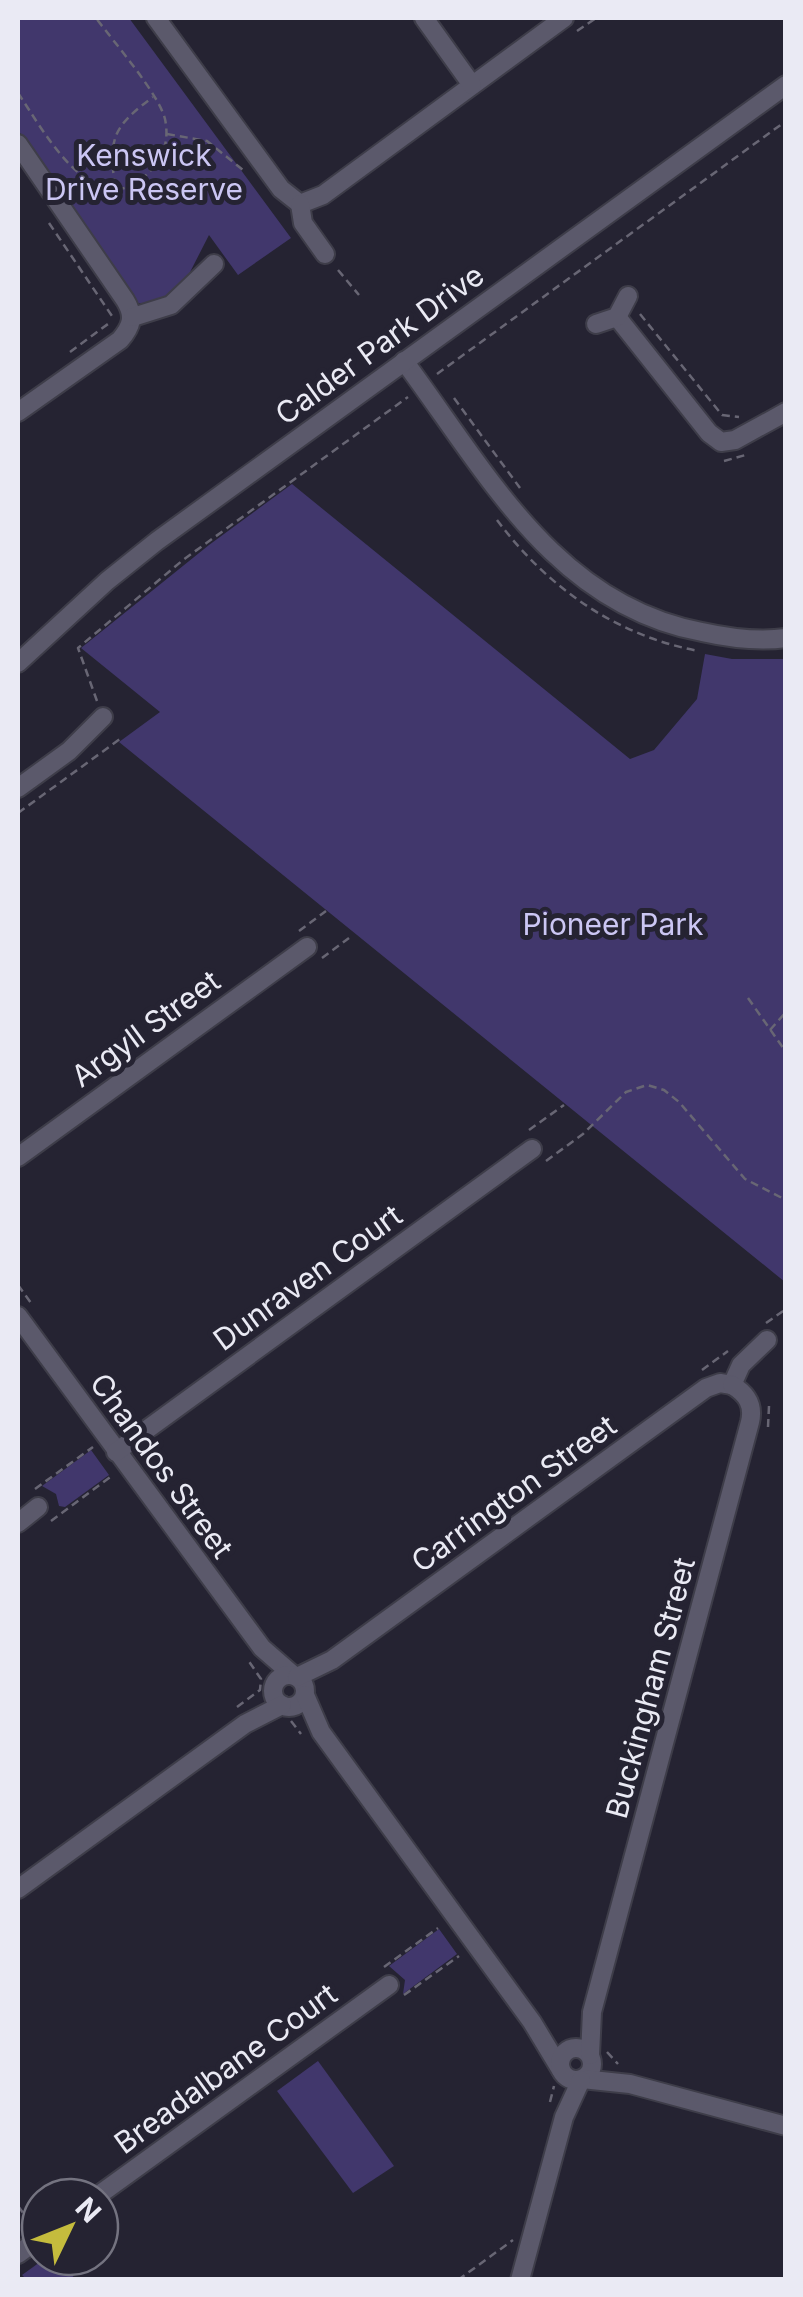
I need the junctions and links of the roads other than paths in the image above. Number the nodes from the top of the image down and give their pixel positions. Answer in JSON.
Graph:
{"nodes":[{"id":1,"x":156,"y":18,"type":"edge"},
{"id":2,"x":424,"y":18,"type":"edge"},
{"id":3,"x":564,"y":18,"type":"edge"},
{"id":4,"x":472,"y":85,"type":"junction"},
{"id":5,"x":786,"y":85,"type":"edge"},
{"id":6,"x":18,"y":144,"type":"edge"},
{"id":7,"x":300,"y":204,"type":"junction"},
{"id":8,"x":325,"y":254,"type":"road end"},
{"id":9,"x":214,"y":264,"type":"dead end"},
{"id":10,"x":628,"y":296,"type":"road end"},
{"id":11,"x":132,"y":316,"type":"junction"},
{"id":12,"x":618,"y":317,"type":"junction"},
{"id":13,"x":596,"y":324,"type":"dead end"},
{"id":14,"x":404,"y":361,"type":"junction"},
{"id":15,"x":18,"y":412,"type":"edge"},
{"id":16,"x":786,"y":412,"type":"edge"},
{"id":17,"x":786,"y":638,"type":"edge"},
{"id":18,"x":18,"y":663,"type":"edge"},
{"id":19,"x":103,"y":716,"type":"road end"},
{"id":20,"x":18,"y":788,"type":"edge"},
{"id":21,"x":307,"y":947,"type":"dead end"},
{"id":22,"x":532,"y":1149,"type":"road end"},
{"id":23,"x":18,"y":1157,"type":"edge"},
{"id":24,"x":18,"y":1316,"type":"edge"},
{"id":25,"x":767,"y":1336,"type":"road end"},
{"id":26,"x":732,"y":1385,"type":"junction"},
{"id":27,"x":121,"y":1459,"type":"junction"},
{"id":28,"x":40,"y":1507,"type":"road end"},
{"id":29,"x":18,"y":1522,"type":"edge"},
{"id":30,"x":262,"y":1648,"type":"junction"},
{"id":31,"x":300,"y":1684,"type":"junction"},
{"id":32,"x":280,"y":1702,"type":"junction"},
{"id":33,"x":321,"y":1732,"type":"junction"},
{"id":34,"x":18,"y":1889,"type":"edge"},
{"id":35,"x":389,"y":1985,"type":"dead end"},
{"id":36,"x":592,"y":2012,"type":"junction"},
{"id":37,"x":532,"y":2022,"type":"junction"},
{"id":38,"x":569,"y":2049,"type":"junction"},
{"id":39,"x":595,"y":2053,"type":"junction"},
{"id":40,"x":630,"y":2076,"type":"junction"},
{"id":41,"x":568,"y":2077,"type":"junction"},
{"id":42,"x":786,"y":2126,"type":"edge"},
{"id":43,"x":120,"y":2180,"type":"edge"},
{"id":44,"x":520,"y":2280,"type":"edge"}],
"edges":[{"from":1,"to":7,"type":"street"},
{"from":2,"to":4,"type":"street"},
{"from":3,"to":4,"type":"street"},
{"from":4,"to":7,"type":"street"},
{"from":5,"to":14,"type":"street","name":"Calder Park Drive"},
{"from":6,"to":11,"type":"street"},
{"from":7,"to":8,"type":"street"},
{"from":9,"to":11,"type":"street"},
{"from":10,"to":12,"type":"street"},
{"from":11,"to":15,"type":"street"},
{"from":12,"to":13,"type":"street"},
{"from":12,"to":16,"type":"street"},
{"from":14,"to":17,"type":"street"},
{"from":14,"to":18,"type":"street","name":"Calder Park Drive"},
{"from":19,"to":20,"type":"street"},
{"from":21,"to":23,"type":"street","name":"Argyll Street"},
{"from":22,"to":27,"type":"street","name":"Dunraven Court"},
{"from":24,"to":27,"type":"street","name":"Chandos Street"},
{"from":25,"to":26,"type":"street"},
{"from":26,"to":31,"type":"street","name":"Carrington Street"},
{"from":26,"to":36,"type":"street","name":"Buckingham Street"},
{"from":27,"to":30,"type":"street","name":"Chandos Street"},
{"from":28,"to":29,"type":"street"},
{"from":30,"to":31,"type":"street"},
{"from":30,"to":32,"type":"street"},
{"from":31,"to":32,"type":"street"},
{"from":31,"to":32,"type":"street"},
{"from":31,"to":33,"type":"street"},
{"from":32,"to":33,"type":"street"},
{"from":32,"to":34,"type":"street"},
{"from":33,"to":37,"type":"street"},
{"from":35,"to":43,"type":"street","name":"Breadalbane Court"},
{"from":36,"to":38,"type":"street","name":"Buckingham Street"},
{"from":36,"to":39,"type":"street","name":"Buckingham Street"},
{"from":37,"to":38,"type":"street"},
{"from":37,"to":41,"type":"street"},
{"from":38,"to":39,"type":"street"},
{"from":38,"to":41,"type":"street","name":"Buckingham Street"},
{"from":39,"to":40,"type":"street"},
{"from":39,"to":41,"type":"street","name":"Buckingham Street"},
{"from":40,"to":41,"type":"street"},
{"from":40,"to":42,"type":"street"},
{"from":41,"to":44,"type":"street"}]}
